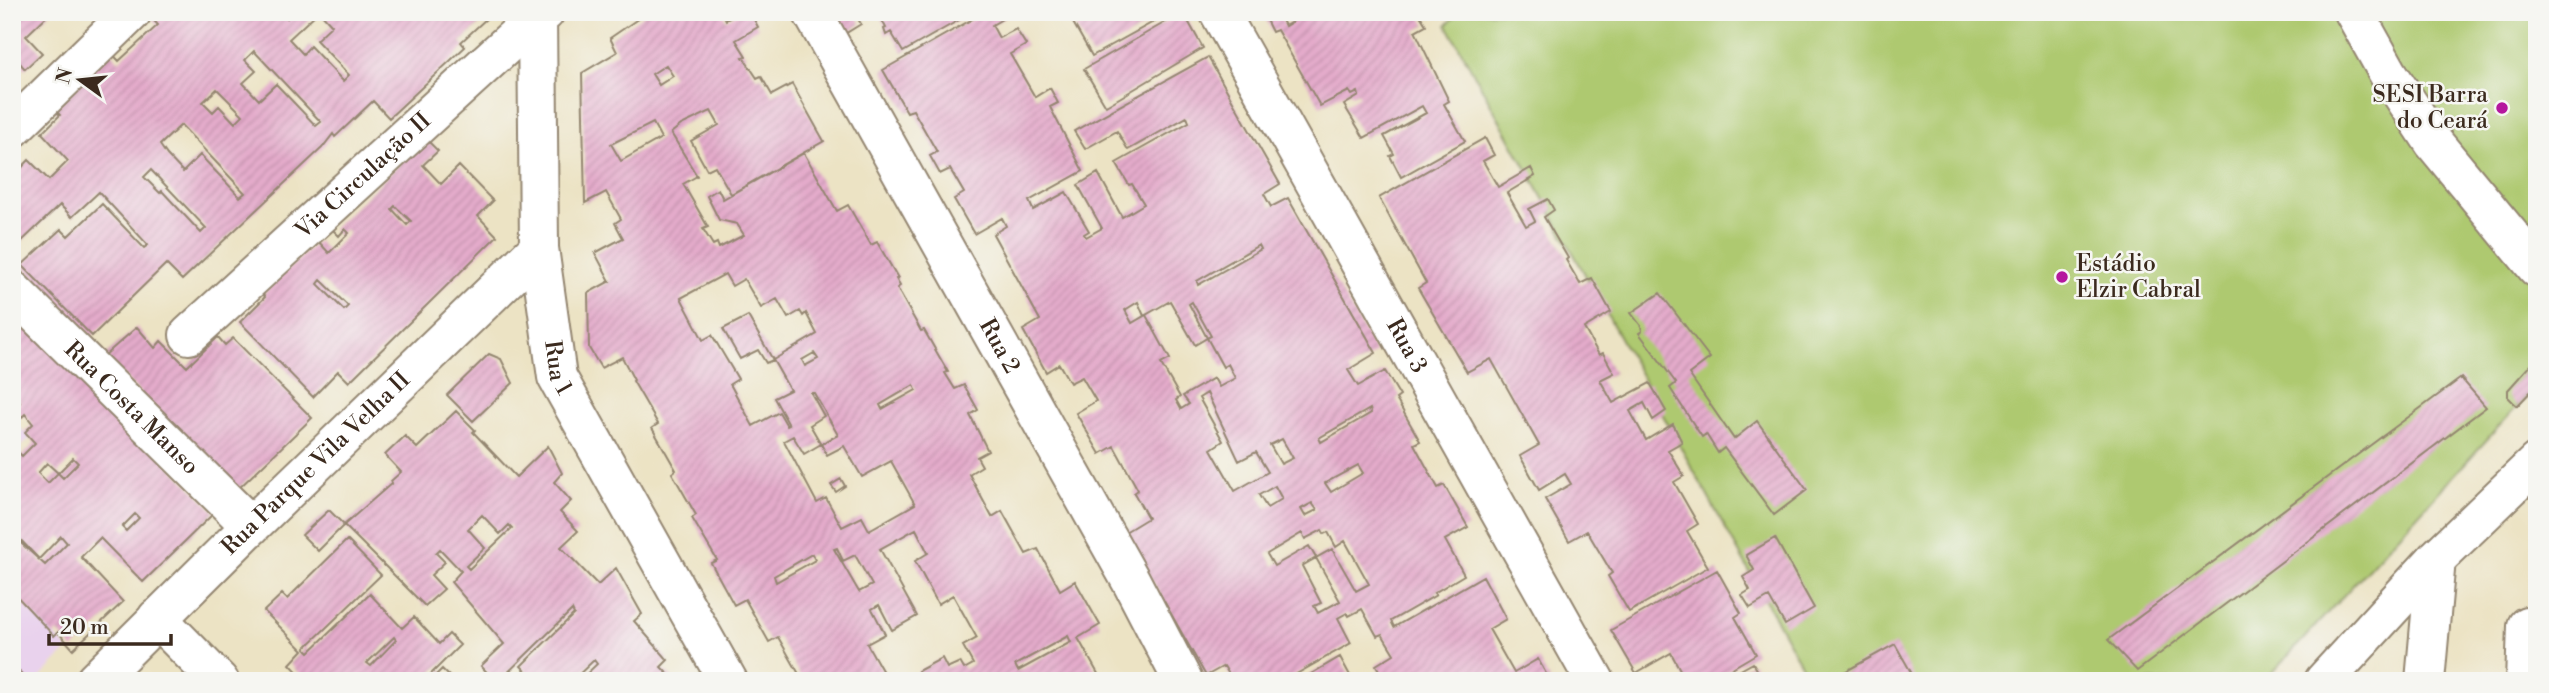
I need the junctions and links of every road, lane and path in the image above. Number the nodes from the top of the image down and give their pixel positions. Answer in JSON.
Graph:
{"nodes":[{"id":1,"x":132,"y":12,"type":"edge"},
{"id":2,"x":812,"y":12,"type":"edge"},
{"id":3,"x":1219,"y":12,"type":"edge"},
{"id":4,"x":2354,"y":12,"type":"edge"},
{"id":5,"x":540,"y":13,"type":"edge"},
{"id":6,"x":12,"y":128,"type":"edge"},
{"id":7,"x":539,"y":247,"type":"junction"},
{"id":8,"x":2537,"y":268,"type":"edge"},
{"id":9,"x":12,"y":290,"type":"edge"},
{"id":10,"x":189,"y":335,"type":"dead end"},
{"id":11,"x":2537,"y":462,"type":"edge"},
{"id":12,"x":251,"y":526,"type":"junction"},
{"id":13,"x":2436,"y":559,"type":"junction"},
{"id":14,"x":157,"y":618,"type":"junction"},
{"id":15,"x":2528,"y":626,"type":"dead end"},
{"id":16,"x":95,"y":681,"type":"edge"},
{"id":17,"x":219,"y":681,"type":"edge"},
{"id":18,"x":728,"y":681,"type":"edge"},
{"id":19,"x":1183,"y":681,"type":"edge"},
{"id":20,"x":1595,"y":681,"type":"edge"},
{"id":21,"x":2324,"y":681,"type":"edge"},
{"id":22,"x":2425,"y":681,"type":"edge"},
{"id":23,"x":2525,"y":681,"type":"edge"}],
"edges":[{"from":1,"to":6,"type":"street"},
{"from":2,"to":19,"type":"street","name":"Rua 2"},
{"from":3,"to":20,"type":"street","name":"Rua 3"},
{"from":4,"to":8,"type":"street"},
{"from":5,"to":7,"type":"street","name":"Rua 1"},
{"from":5,"to":10,"type":"street","name":"Via Circulação II"},
{"from":7,"to":12,"type":"street","name":"Rua Parque Vila Velha II"},
{"from":7,"to":18,"type":"street","name":"Rua 1"},
{"from":9,"to":12,"type":"street","name":"Rua Costa Manso"},
{"from":11,"to":13,"type":"street"},
{"from":12,"to":14,"type":"street","name":"Rua Parque Vila Velha II"},
{"from":13,"to":21,"type":"street"},
{"from":13,"to":22,"type":"street"},
{"from":14,"to":16,"type":"street","name":"Rua Parque Vila Velha II"},
{"from":14,"to":17,"type":"street"},
{"from":15,"to":23,"type":"street"}]}
